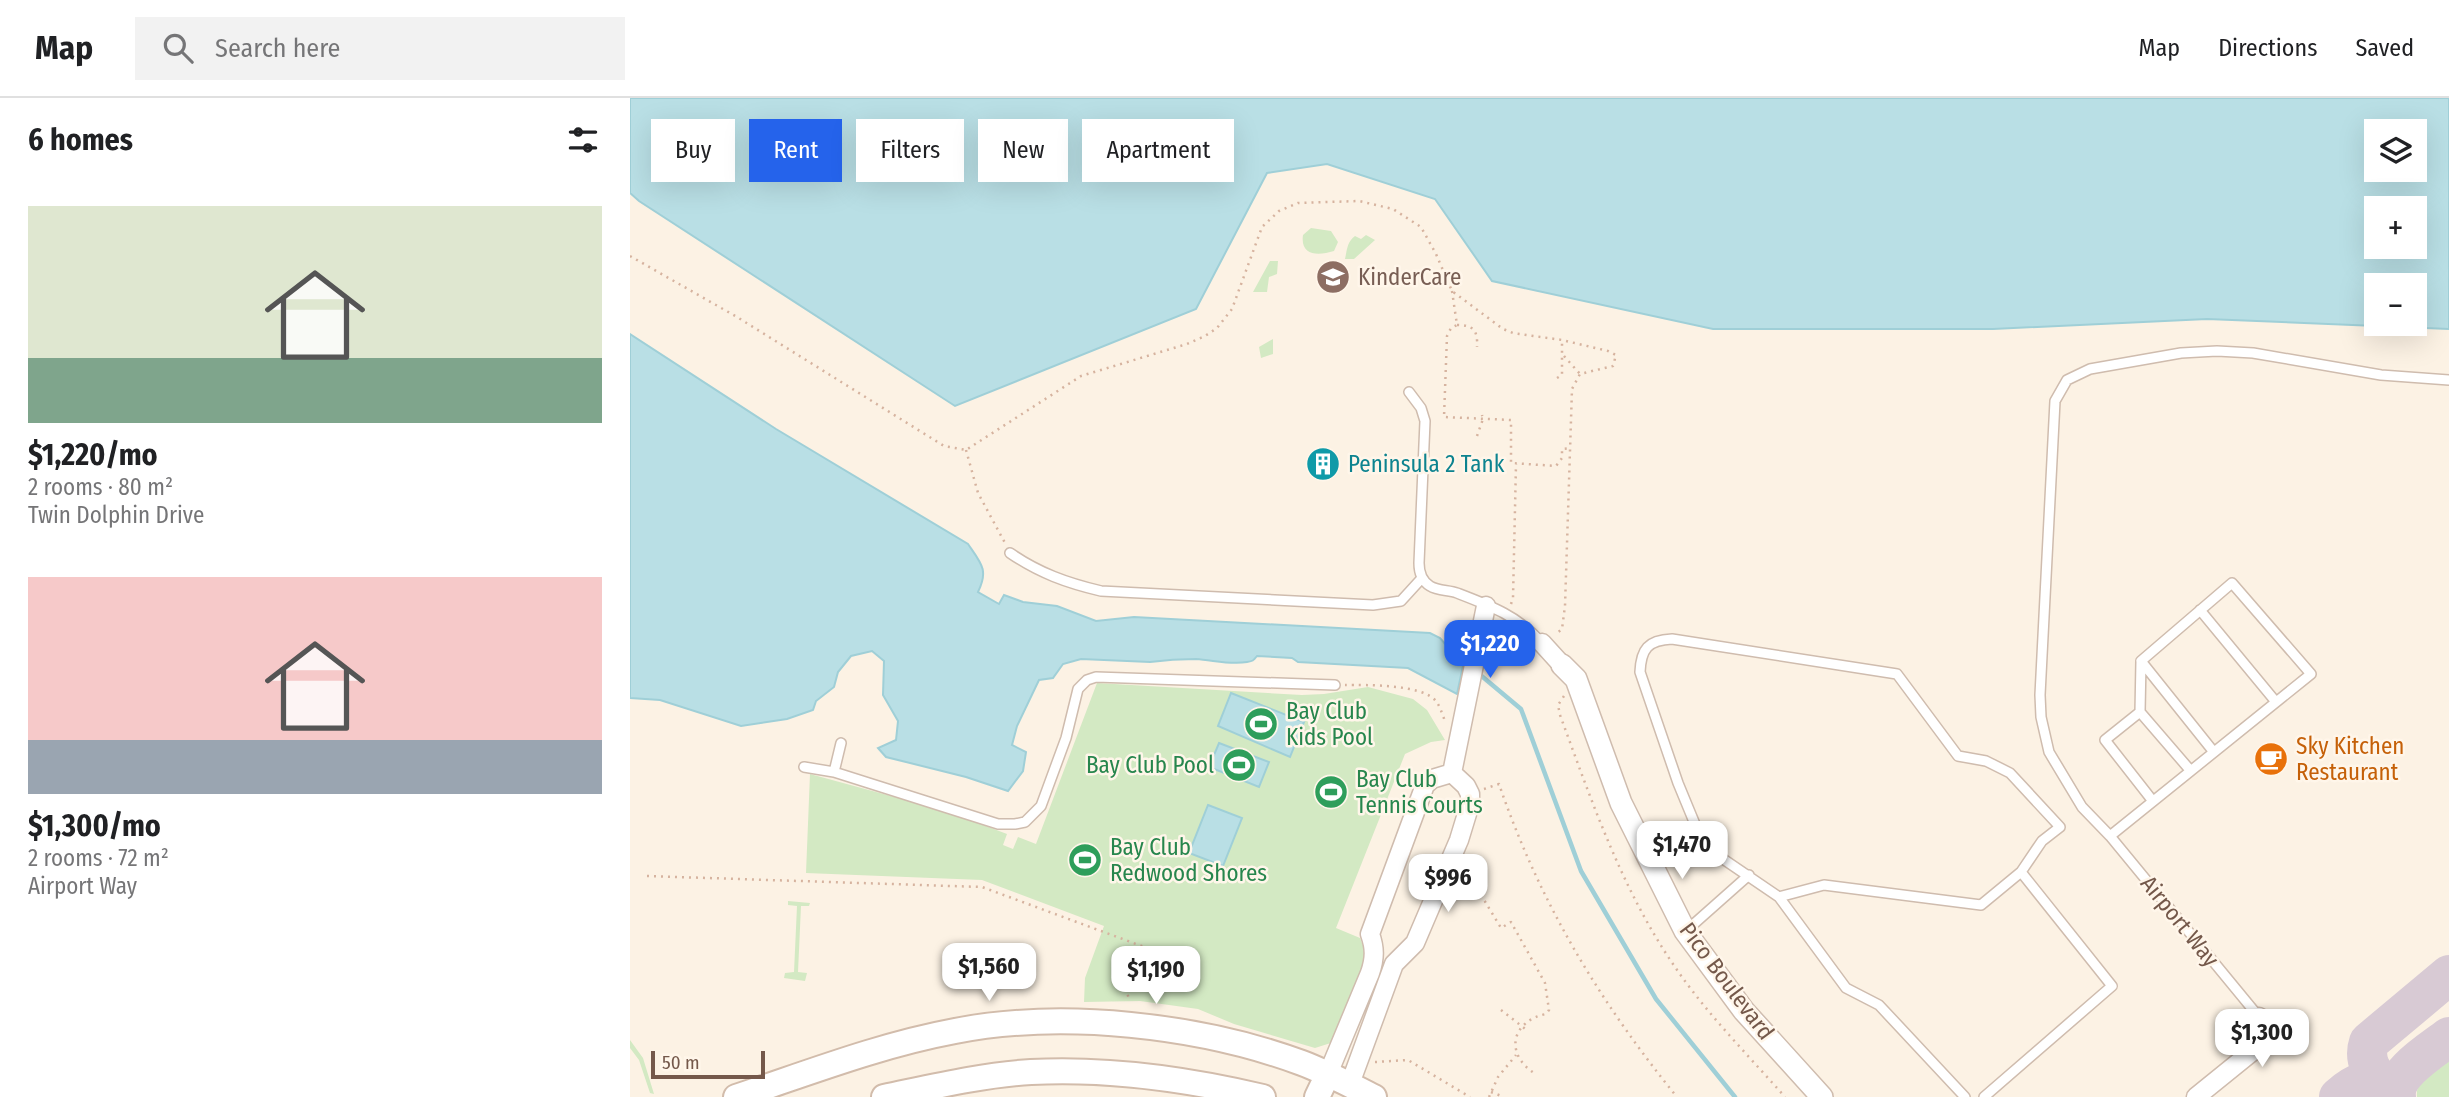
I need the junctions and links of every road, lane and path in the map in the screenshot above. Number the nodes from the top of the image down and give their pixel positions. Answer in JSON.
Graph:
{"nodes":[{"id":1,"x":630,"y":256,"type":"edge"},
{"id":2,"x":1452,"y":291,"type":"junction"},
{"id":3,"x":1457,"y":326,"type":"junction"},
{"id":4,"x":1562,"y":340,"type":"junction"},
{"id":5,"x":1477,"y":347,"type":"dead end"},
{"id":6,"x":1562,"y":355,"type":"junction"},
{"id":7,"x":1580,"y":374,"type":"junction"},
{"id":8,"x":1556,"y":378,"type":"dead end"},
{"id":9,"x":2449,"y":380,"type":"edge"},
{"id":10,"x":1409,"y":392,"type":"dead end"},
{"id":11,"x":1482,"y":417,"type":"junction"},
{"id":12,"x":1478,"y":436,"type":"dead end"},
{"id":13,"x":1571,"y":448,"type":"junction"},
{"id":14,"x":966,"y":450,"type":"junction"},
{"id":15,"x":1516,"y":463,"type":"junction"},
{"id":16,"x":1010,"y":553,"type":"joint"},
{"id":17,"x":1422,"y":578,"type":"junction"},
{"id":18,"x":1486,"y":606,"type":"junction"},
{"id":19,"x":2200,"y":610,"type":"junction"},
{"id":20,"x":1507,"y":614,"type":"junction"},
{"id":21,"x":1542,"y":643,"type":"junction"},
{"id":22,"x":2141,"y":661,"type":"junction"},
{"id":23,"x":1562,"y":665,"type":"joint"},
{"id":24,"x":1335,"y":685,"type":"joint"},
{"id":25,"x":2276,"y":702,"type":"junction"},
{"id":26,"x":2140,"y":712,"type":"junction"},
{"id":27,"x":841,"y":743,"type":"dead end"},
{"id":28,"x":1458,"y":745,"type":"junction"},
{"id":29,"x":2213,"y":751,"type":"junction"},
{"id":30,"x":804,"y":767,"type":"dead end"},
{"id":31,"x":2190,"y":770,"type":"junction"},
{"id":32,"x":834,"y":772,"type":"junction"},
{"id":33,"x":1452,"y":773,"type":"junction"},
{"id":34,"x":1470,"y":794,"type":"junction"},
{"id":35,"x":2152,"y":800,"type":"junction"},
{"id":36,"x":2110,"y":836,"type":"junction"},
{"id":37,"x":2021,"y":872,"type":"junction"},
{"id":38,"x":1749,"y":875,"type":"junction"},
{"id":39,"x":647,"y":876,"type":"dead end"},
{"id":40,"x":1481,"y":895,"type":"dead end"},
{"id":41,"x":1779,"y":897,"type":"junction"},
{"id":42,"x":1685,"y":931,"type":"junction"},
{"id":43,"x":1129,"y":1000,"type":"dead end"},
{"id":44,"x":1502,"y":1010,"type":"dead end"},
{"id":45,"x":2259,"y":1017,"type":"joint"},
{"id":46,"x":1522,"y":1026,"type":"junction"},
{"id":47,"x":1528,"y":1031,"type":"dead end"},
{"id":48,"x":1517,"y":1055,"type":"junction"},
{"id":49,"x":1371,"y":1062,"type":"dead end"},
{"id":50,"x":1534,"y":1073,"type":"dead end"},
{"id":51,"x":1341,"y":1085,"type":"edge"},
{"id":52,"x":933,"y":1092,"type":"edge"},
{"id":53,"x":1491,"y":1092,"type":"junction"},
{"id":54,"x":736,"y":1097,"type":"edge"},
{"id":55,"x":884,"y":1097,"type":"edge"},
{"id":56,"x":1263,"y":1097,"type":"edge"},
{"id":57,"x":1317,"y":1097,"type":"edge"},
{"id":58,"x":1374,"y":1097,"type":"edge"},
{"id":59,"x":1470,"y":1097,"type":"edge"},
{"id":60,"x":1489,"y":1097,"type":"edge"},
{"id":61,"x":1504,"y":1097,"type":"edge"},
{"id":62,"x":1677,"y":1097,"type":"edge"},
{"id":63,"x":1822,"y":1097,"type":"edge"},
{"id":64,"x":1965,"y":1097,"type":"edge"},
{"id":65,"x":1984,"y":1097,"type":"edge"},
{"id":66,"x":2196,"y":1097,"type":"edge"}],
"edges":[{"from":1,"to":14,"type":"path"},
{"from":2,"to":3,"type":"path"},
{"from":2,"to":4,"type":"path"},
{"from":2,"to":14,"type":"path"},
{"from":3,"to":5,"type":"path"},
{"from":3,"to":11,"type":"path"},
{"from":4,"to":6,"type":"path"},
{"from":4,"to":7,"type":"path"},
{"from":6,"to":7,"type":"path"},
{"from":6,"to":8,"type":"path"},
{"from":7,"to":13,"type":"path"},
{"from":9,"to":36,"type":"lane","name":"Airport Way"},
{"from":10,"to":17,"type":"lane"},
{"from":11,"to":12,"type":"path"},
{"from":11,"to":15,"type":"path"},
{"from":13,"to":15,"type":"path"},
{"from":13,"to":21,"type":"path"},
{"from":14,"to":16,"type":"path"},
{"from":15,"to":20,"type":"path"},
{"from":16,"to":17,"type":"lane"},
{"from":17,"to":18,"type":"lane"},
{"from":18,"to":20,"type":"lane"},
{"from":18,"to":28,"type":"street"},
{"from":19,"to":22,"type":"lane"},
{"from":19,"to":25,"type":"lane"},
{"from":19,"to":25,"type":"lane"},
{"from":20,"to":21,"type":"lane"},
{"from":21,"to":23,"type":"street"},
{"from":22,"to":26,"type":"lane"},
{"from":22,"to":29,"type":"lane"},
{"from":23,"to":42,"type":"street","name":"Pico Boulevard"},
{"from":24,"to":28,"type":"path"},
{"from":24,"to":32,"type":"lane"},
{"from":25,"to":29,"type":"lane"},
{"from":26,"to":31,"type":"lane"},
{"from":26,"to":35,"type":"lane"},
{"from":27,"to":32,"type":"lane"},
{"from":28,"to":33,"type":"street"},
{"from":29,"to":31,"type":"lane"},
{"from":30,"to":32,"type":"lane"},
{"from":31,"to":35,"type":"lane"},
{"from":33,"to":34,"type":"street"},
{"from":33,"to":51,"type":"street"},
{"from":34,"to":51,"type":"street"},
{"from":34,"to":62,"type":"path"},
{"from":35,"to":36,"type":"lane"},
{"from":36,"to":45,"type":"lane","name":"Airport Way"},
{"from":37,"to":38,"type":"lane"},
{"from":37,"to":41,"type":"lane"},
{"from":37,"to":65,"type":"lane"},
{"from":38,"to":41,"type":"lane"},
{"from":38,"to":42,"type":"lane"},
{"from":39,"to":43,"type":"path"},
{"from":40,"to":46,"type":"path"},
{"from":41,"to":64,"type":"lane"},
{"from":42,"to":63,"type":"street","name":"Pico Boulevard"},
{"from":44,"to":46,"type":"path"},
{"from":45,"to":66,"type":"street","name":"Airport Way"},
{"from":46,"to":47,"type":"path"},
{"from":46,"to":48,"type":"path"},
{"from":48,"to":50,"type":"path"},
{"from":48,"to":53,"type":"path"},
{"from":49,"to":59,"type":"path"},
{"from":51,"to":54,"type":"main road"},
{"from":51,"to":57,"type":"main road"},
{"from":51,"to":58,"type":"main road"},
{"from":52,"to":55,"type":"main road"},
{"from":52,"to":56,"type":"main road"},
{"from":53,"to":60,"type":"path"},
{"from":53,"to":61,"type":"path"}]}
